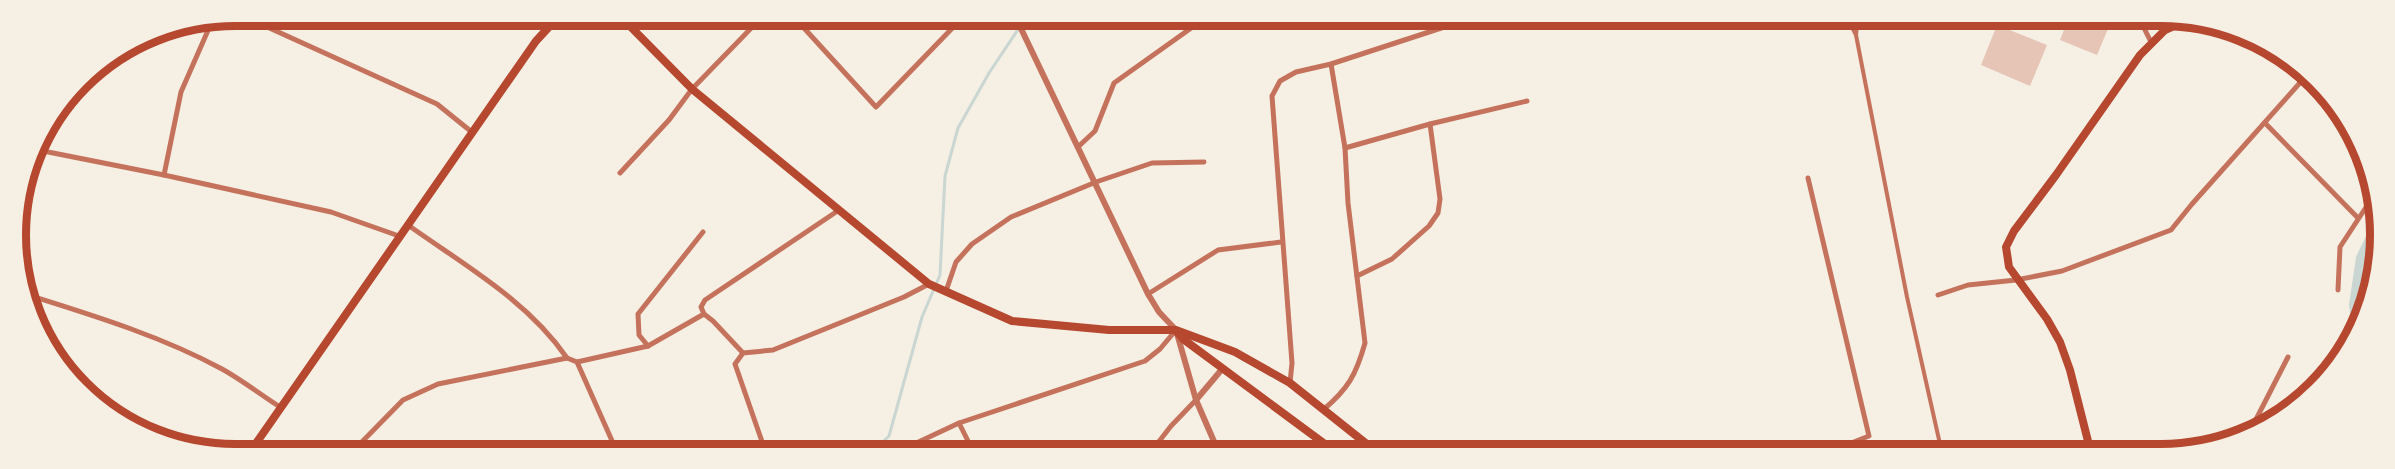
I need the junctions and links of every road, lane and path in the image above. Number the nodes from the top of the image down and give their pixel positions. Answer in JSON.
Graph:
{"nodes":[{"id":1,"x":266,"y":26,"type":"edge"},
{"id":2,"x":550,"y":26,"type":"edge"},
{"id":3,"x":630,"y":26,"type":"edge"},
{"id":4,"x":753,"y":26,"type":"edge"},
{"id":5,"x":803,"y":26,"type":"edge"},
{"id":6,"x":954,"y":26,"type":"edge"},
{"id":7,"x":1021,"y":26,"type":"edge"},
{"id":8,"x":1194,"y":26,"type":"edge"},
{"id":9,"x":1447,"y":26,"type":"edge"},
{"id":10,"x":1852,"y":26,"type":"edge"},
{"id":11,"x":1857,"y":26,"type":"edge"},
{"id":12,"x":2145,"y":26,"type":"edge"},
{"id":13,"x":2172,"y":26,"type":"edge"},
{"id":14,"x":210,"y":27,"type":"edge"},
{"id":15,"x":1856,"y":36,"type":"junction"},
{"id":16,"x":2151,"y":42,"type":"junction"},
{"id":17,"x":1331,"y":64,"type":"junction"},
{"id":18,"x":2302,"y":81,"type":"edge"},
{"id":19,"x":692,"y":89,"type":"junction"},
{"id":20,"x":1527,"y":101,"type":"dead end"},
{"id":21,"x":2265,"y":123,"type":"junction"},
{"id":22,"x":1430,"y":124,"type":"junction"},
{"id":23,"x":473,"y":133,"type":"junction"},
{"id":24,"x":1079,"y":146,"type":"junction"},
{"id":25,"x":1345,"y":148,"type":"junction"},
{"id":26,"x":43,"y":151,"type":"edge"},
{"id":27,"x":1204,"y":162,"type":"dead end"},
{"id":28,"x":620,"y":173,"type":"dead end"},
{"id":29,"x":164,"y":175,"type":"junction"},
{"id":30,"x":1808,"y":178,"type":"dead end"},
{"id":31,"x":1096,"y":182,"type":"junction"},
{"id":32,"x":2367,"y":205,"type":"edge"},
{"id":33,"x":838,"y":210,"type":"junction"},
{"id":34,"x":2358,"y":218,"type":"junction"},
{"id":35,"x":408,"y":225,"type":"junction"},
{"id":36,"x":703,"y":232,"type":"dead end"},
{"id":37,"x":399,"y":236,"type":"junction"},
{"id":38,"x":1281,"y":242,"type":"junction"},
{"id":39,"x":1357,"y":276,"type":"junction"},
{"id":40,"x":2016,"y":280,"type":"junction"},
{"id":41,"x":929,"y":284,"type":"junction"},
{"id":42,"x":2338,"y":290,"type":"dead end"},
{"id":43,"x":946,"y":291,"type":"junction"},
{"id":44,"x":1148,"y":294,"type":"junction"},
{"id":45,"x":1938,"y":296,"type":"dead end"},
{"id":46,"x":36,"y":297,"type":"edge"},
{"id":47,"x":704,"y":314,"type":"junction"},
{"id":48,"x":1176,"y":330,"type":"junction"},
{"id":49,"x":648,"y":346,"type":"junction"},
{"id":50,"x":743,"y":352,"type":"junction"},
{"id":51,"x":2288,"y":357,"type":"dead end"},
{"id":52,"x":567,"y":358,"type":"junction"},
{"id":53,"x":577,"y":362,"type":"junction"},
{"id":54,"x":1223,"y":368,"type":"junction"},
{"id":55,"x":1290,"y":383,"type":"junction"},
{"id":56,"x":1196,"y":400,"type":"junction"},
{"id":57,"x":280,"y":407,"type":"junction"},
{"id":58,"x":1323,"y":410,"type":"junction"},
{"id":59,"x":2256,"y":420,"type":"edge"},
{"id":60,"x":959,"y":423,"type":"junction"},
{"id":61,"x":1215,"y":443,"type":"edge"},
{"id":62,"x":1323,"y":443,"type":"edge"},
{"id":63,"x":1366,"y":443,"type":"edge"},
{"id":64,"x":1851,"y":443,"type":"edge"},
{"id":65,"x":1940,"y":443,"type":"edge"},
{"id":66,"x":2088,"y":443,"type":"edge"},
{"id":67,"x":255,"y":444,"type":"edge"},
{"id":68,"x":360,"y":444,"type":"edge"},
{"id":69,"x":613,"y":444,"type":"edge"},
{"id":70,"x":763,"y":444,"type":"edge"},
{"id":71,"x":915,"y":444,"type":"edge"},
{"id":72,"x":969,"y":444,"type":"edge"},
{"id":73,"x":1158,"y":444,"type":"edge"}],
"edges":[{"from":1,"to":23,"type":"street"},
{"from":2,"to":23,"type":"main road"},
{"from":3,"to":19,"type":"main road"},
{"from":4,"to":19,"type":"street"},
{"from":5,"to":6,"type":"street"},
{"from":7,"to":24,"type":"street"},
{"from":8,"to":24,"type":"street"},
{"from":9,"to":17,"type":"street"},
{"from":10,"to":15,"type":"street"},
{"from":11,"to":15,"type":"street"},
{"from":12,"to":16,"type":"street"},
{"from":13,"to":16,"type":"main road"},
{"from":14,"to":29,"type":"street"},
{"from":15,"to":65,"type":"street"},
{"from":16,"to":40,"type":"main road"},
{"from":17,"to":25,"type":"street"},
{"from":17,"to":38,"type":"street"},
{"from":18,"to":21,"type":"street"},
{"from":19,"to":28,"type":"street"},
{"from":19,"to":33,"type":"main road"},
{"from":20,"to":22,"type":"street"},
{"from":21,"to":34,"type":"street"},
{"from":21,"to":40,"type":"street"},
{"from":22,"to":25,"type":"street"},
{"from":22,"to":39,"type":"street"},
{"from":23,"to":35,"type":"main road"},
{"from":24,"to":31,"type":"street"},
{"from":25,"to":39,"type":"street"},
{"from":26,"to":29,"type":"street"},
{"from":27,"to":31,"type":"street"},
{"from":29,"to":37,"type":"street"},
{"from":30,"to":64,"type":"street"},
{"from":31,"to":43,"type":"street"},
{"from":31,"to":44,"type":"street"},
{"from":32,"to":34,"type":"street"},
{"from":33,"to":41,"type":"main road"},
{"from":33,"to":47,"type":"street"},
{"from":34,"to":42,"type":"street"},
{"from":35,"to":37,"type":"main road"},
{"from":35,"to":52,"type":"street"},
{"from":36,"to":49,"type":"street"},
{"from":37,"to":57,"type":"main road"},
{"from":38,"to":44,"type":"street"},
{"from":38,"to":55,"type":"street"},
{"from":39,"to":58,"type":"street"},
{"from":40,"to":45,"type":"street"},
{"from":40,"to":66,"type":"main road"},
{"from":41,"to":43,"type":"main road"},
{"from":41,"to":50,"type":"street"},
{"from":43,"to":48,"type":"main road"},
{"from":44,"to":48,"type":"street"},
{"from":46,"to":57,"type":"street"},
{"from":47,"to":49,"type":"street"},
{"from":47,"to":50,"type":"street"},
{"from":48,"to":54,"type":"main road"},
{"from":48,"to":55,"type":"main road"},
{"from":48,"to":56,"type":"street"},
{"from":48,"to":60,"type":"street"},
{"from":49,"to":53,"type":"street"},
{"from":50,"to":70,"type":"street"},
{"from":51,"to":59,"type":"street"},
{"from":52,"to":53,"type":"street"},
{"from":52,"to":68,"type":"street"},
{"from":53,"to":69,"type":"street"},
{"from":54,"to":56,"type":"street"},
{"from":54,"to":62,"type":"main road"},
{"from":55,"to":58,"type":"main road"},
{"from":56,"to":61,"type":"street"},
{"from":56,"to":73,"type":"street"},
{"from":57,"to":67,"type":"main road"},
{"from":58,"to":63,"type":"main road"},
{"from":60,"to":71,"type":"street"},
{"from":60,"to":72,"type":"street"}]}
